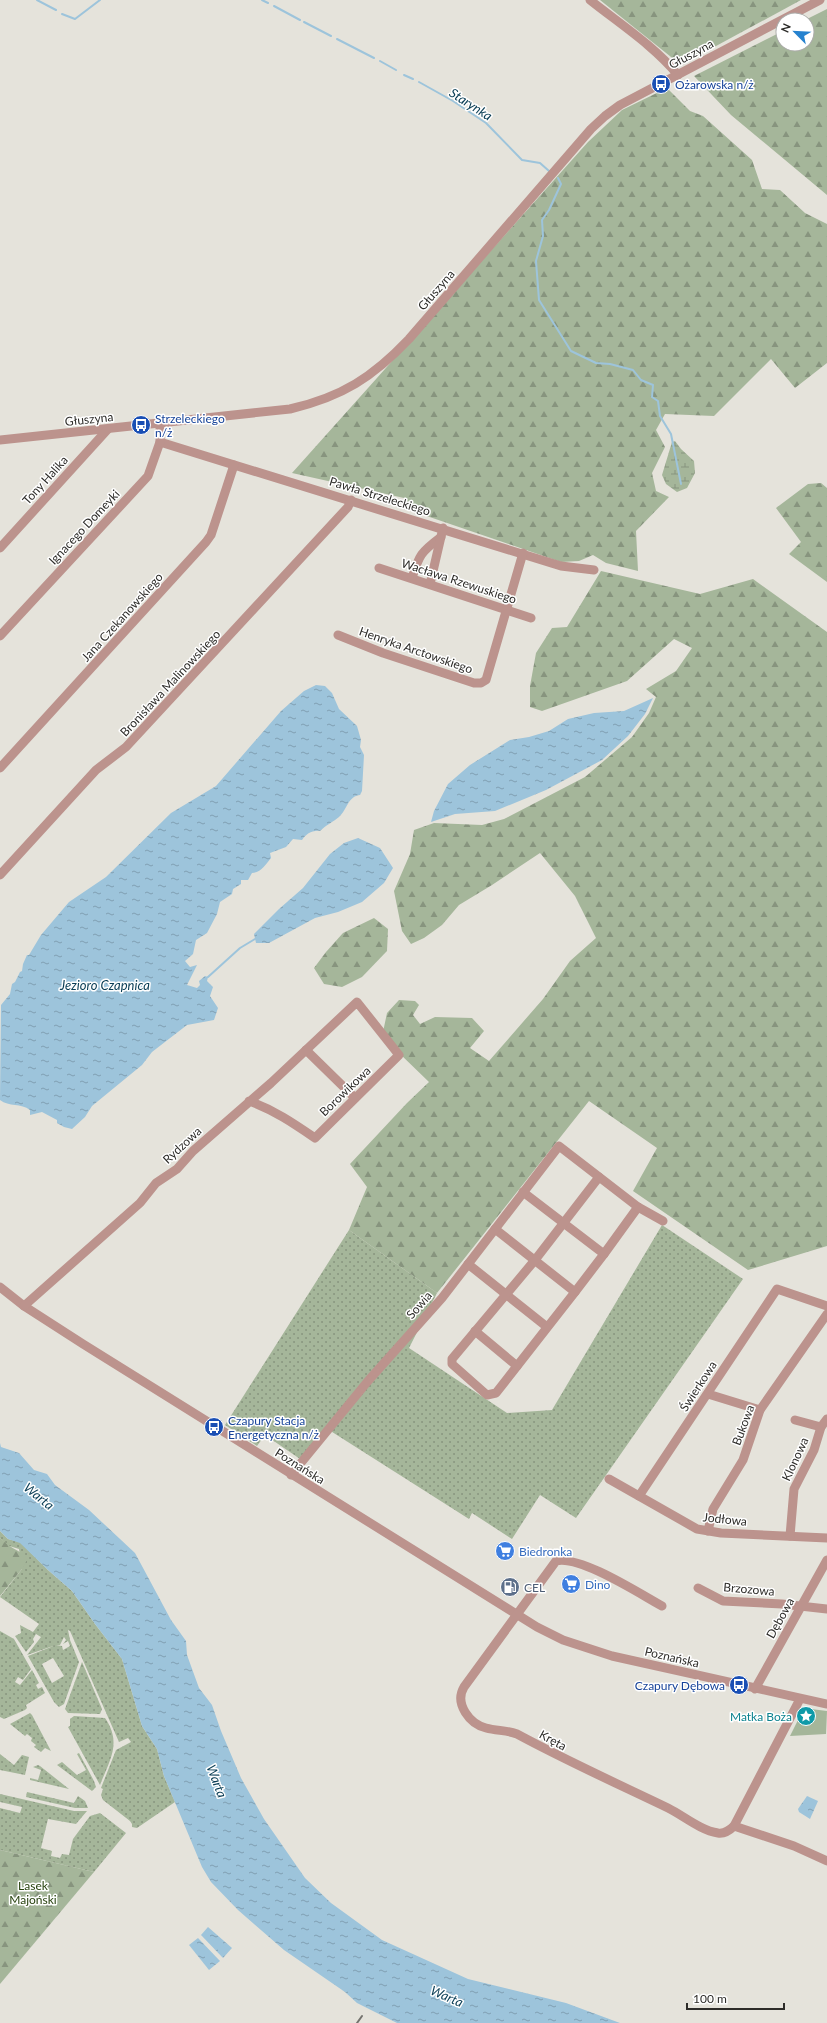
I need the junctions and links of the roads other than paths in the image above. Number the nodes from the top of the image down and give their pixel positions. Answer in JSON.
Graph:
{"nodes":[{"id":1,"x":590,"y":0,"type":"edge"},
{"id":2,"x":820,"y":0,"type":"edge"},
{"id":3,"x":678,"y":75,"type":"junction"},
{"id":4,"x":160,"y":423,"type":"junction"},
{"id":5,"x":108,"y":429,"type":"junction"},
{"id":6,"x":0,"y":440,"type":"edge"},
{"id":7,"x":160,"y":442,"type":"junction"},
{"id":8,"x":234,"y":464,"type":"junction"},
{"id":9,"x":351,"y":500,"type":"junction"},
{"id":10,"x":443,"y":528,"type":"junction"},
{"id":11,"x":441,"y":537,"type":"junction"},
{"id":12,"x":0,"y":548,"type":"edge"},
{"id":13,"x":523,"y":553,"type":"junction"},
{"id":14,"x":380,"y":568,"type":"dead end"},
{"id":15,"x":594,"y":570,"type":"dead end"},
{"id":16,"x":412,"y":578,"type":"junction"},
{"id":17,"x":430,"y":584,"type":"junction"},
{"id":18,"x":506,"y":609,"type":"junction"},
{"id":19,"x":531,"y":618,"type":"dead end"},
{"id":20,"x":338,"y":635,"type":"dead end"},
{"id":21,"x":0,"y":636,"type":"edge"},
{"id":22,"x":0,"y":768,"type":"edge"},
{"id":23,"x":0,"y":875,"type":"edge"},
{"id":24,"x":357,"y":1002,"type":"joint"},
{"id":25,"x":309,"y":1053,"type":"junction"},
{"id":26,"x":355,"y":1098,"type":"junction"},
{"id":27,"x":253,"y":1103,"type":"junction"},
{"id":28,"x":599,"y":1177,"type":"junction"},
{"id":29,"x":524,"y":1192,"type":"junction"},
{"id":30,"x":638,"y":1207,"type":"junction"},
{"id":31,"x":663,"y":1221,"type":"dead end"},
{"id":32,"x":564,"y":1223,"type":"junction"},
{"id":33,"x":495,"y":1229,"type":"junction"},
{"id":34,"x":604,"y":1254,"type":"junction"},
{"id":35,"x":535,"y":1260,"type":"junction"},
{"id":36,"x":468,"y":1264,"type":"junction"},
{"id":37,"x":0,"y":1287,"type":"edge"},
{"id":38,"x":575,"y":1292,"type":"junction"},
{"id":39,"x":506,"y":1294,"type":"junction"},
{"id":40,"x":827,"y":1306,"type":"edge"},
{"id":41,"x":27,"y":1308,"type":"junction"},
{"id":42,"x":827,"y":1314,"type":"edge"},
{"id":43,"x":547,"y":1327,"type":"junction"},
{"id":44,"x":475,"y":1331,"type":"junction"},
{"id":45,"x":517,"y":1366,"type":"junction"},
{"id":46,"x":708,"y":1394,"type":"junction"},
{"id":47,"x":760,"y":1410,"type":"junction"},
{"id":48,"x":827,"y":1419,"type":"edge"},
{"id":49,"x":795,"y":1420,"type":"dead end"},
{"id":50,"x":821,"y":1427,"type":"junction"},
{"id":51,"x":291,"y":1475,"type":"junction"},
{"id":52,"x":609,"y":1479,"type":"dead end"},
{"id":53,"x":639,"y":1496,"type":"junction"},
{"id":54,"x":708,"y":1531,"type":"junction"},
{"id":55,"x":790,"y":1536,"type":"junction"},
{"id":56,"x":827,"y":1538,"type":"edge"},
{"id":57,"x":827,"y":1560,"type":"edge"},
{"id":58,"x":698,"y":1588,"type":"dead end"},
{"id":59,"x":662,"y":1606,"type":"dead end"},
{"id":60,"x":801,"y":1606,"type":"junction"},
{"id":61,"x":827,"y":1609,"type":"edge"},
{"id":62,"x":517,"y":1617,"type":"junction"},
{"id":63,"x":755,"y":1689,"type":"junction"},
{"id":64,"x":800,"y":1700,"type":"junction"},
{"id":65,"x":827,"y":1704,"type":"edge"},
{"id":66,"x":734,"y":1826,"type":"junction"},
{"id":67,"x":827,"y":1861,"type":"edge"}],
"edges":[{"from":1,"to":3,"type":"street"},
{"from":2,"to":3,"type":"street","name":"Głuszyna"},
{"from":3,"to":4,"type":"street","name":"Głuszyna"},
{"from":4,"to":5,"type":"street","name":"Głuszyna"},
{"from":4,"to":7,"type":"street","name":"Ignacego Domeyki"},
{"from":5,"to":6,"type":"street","name":"Głuszyna"},
{"from":5,"to":12,"type":"street","name":"Tony Halika"},
{"from":7,"to":8,"type":"street","name":"Pawła Strzeleckiego"},
{"from":7,"to":21,"type":"street","name":"Ignacego Domeyki"},
{"from":8,"to":9,"type":"street","name":"Pawła Strzeleckiego"},
{"from":8,"to":22,"type":"street","name":"Jana Czekanowskiego"},
{"from":9,"to":10,"type":"street","name":"Pawła Strzeleckiego"},
{"from":9,"to":23,"type":"street","name":"Bronisława Malinowskiego"},
{"from":10,"to":11,"type":"street"},
{"from":10,"to":13,"type":"street","name":"Pawła Strzeleckiego"},
{"from":11,"to":16,"type":"street"},
{"from":11,"to":17,"type":"street"},
{"from":13,"to":15,"type":"street","name":"Pawła Strzeleckiego"},
{"from":13,"to":18,"type":"street"},
{"from":14,"to":16,"type":"street","name":"Wacława Rzewuskiego"},
{"from":16,"to":17,"type":"street","name":"Wacława Rzewuskiego"},
{"from":17,"to":18,"type":"street","name":"Wacława Rzewuskiego"},
{"from":18,"to":19,"type":"street","name":"Wacława Rzewuskiego"},
{"from":18,"to":20,"type":"street","name":"Henryka Arctowskiego"},
{"from":24,"to":25,"type":"street","name":"Rydzowa"},
{"from":24,"to":26,"type":"street","name":"Borowikowa"},
{"from":25,"to":26,"type":"street"},
{"from":25,"to":27,"type":"street","name":"Rydzowa"},
{"from":26,"to":27,"type":"street","name":"Borowikowa"},
{"from":27,"to":41,"type":"street","name":"Rydzowa"},
{"from":28,"to":29,"type":"street","name":"Sowia"},
{"from":28,"to":30,"type":"street"},
{"from":28,"to":32,"type":"street"},
{"from":29,"to":32,"type":"street"},
{"from":29,"to":33,"type":"street","name":"Sowia"},
{"from":30,"to":31,"type":"street"},
{"from":30,"to":34,"type":"street"},
{"from":32,"to":34,"type":"street"},
{"from":32,"to":35,"type":"street"},
{"from":33,"to":35,"type":"street"},
{"from":33,"to":36,"type":"street","name":"Sowia"},
{"from":34,"to":38,"type":"street"},
{"from":35,"to":38,"type":"street"},
{"from":35,"to":39,"type":"street"},
{"from":36,"to":39,"type":"street"},
{"from":36,"to":51,"type":"street","name":"Sowia"},
{"from":37,"to":41,"type":"street","name":"Poznańska"},
{"from":38,"to":43,"type":"street"},
{"from":39,"to":43,"type":"street"},
{"from":39,"to":44,"type":"street"},
{"from":40,"to":46,"type":"street","name":"Świerkowa"},
{"from":41,"to":51,"type":"street","name":"Poznańska"},
{"from":42,"to":47,"type":"street","name":"Bukowa"},
{"from":43,"to":45,"type":"street"},
{"from":44,"to":45,"type":"street"},
{"from":44,"to":45,"type":"street"},
{"from":46,"to":47,"type":"street"},
{"from":46,"to":53,"type":"street","name":"Świerkowa"},
{"from":47,"to":54,"type":"street","name":"Bukowa"},
{"from":48,"to":50,"type":"street","name":"Klonowa"},
{"from":49,"to":50,"type":"street"},
{"from":50,"to":55,"type":"street","name":"Klonowa"},
{"from":51,"to":62,"type":"street","name":"Poznańska"},
{"from":52,"to":53,"type":"street","name":"Jodłowa"},
{"from":53,"to":54,"type":"street","name":"Jodłowa"},
{"from":54,"to":55,"type":"street","name":"Jodłowa"},
{"from":55,"to":56,"type":"street","name":"Jodłowa"},
{"from":57,"to":60,"type":"street","name":"Dębowa"},
{"from":58,"to":60,"type":"street","name":"Brzozowa"},
{"from":59,"to":62,"type":"street"},
{"from":60,"to":61,"type":"street","name":"Brzozowa"},
{"from":60,"to":63,"type":"street","name":"Dębowa"},
{"from":62,"to":63,"type":"street","name":"Poznańska"},
{"from":62,"to":66,"type":"street","name":"Kręta"},
{"from":63,"to":64,"type":"street","name":"Poznańska"},
{"from":64,"to":65,"type":"street","name":"Poznańska"},
{"from":64,"to":66,"type":"street"},
{"from":66,"to":67,"type":"street"}]}
